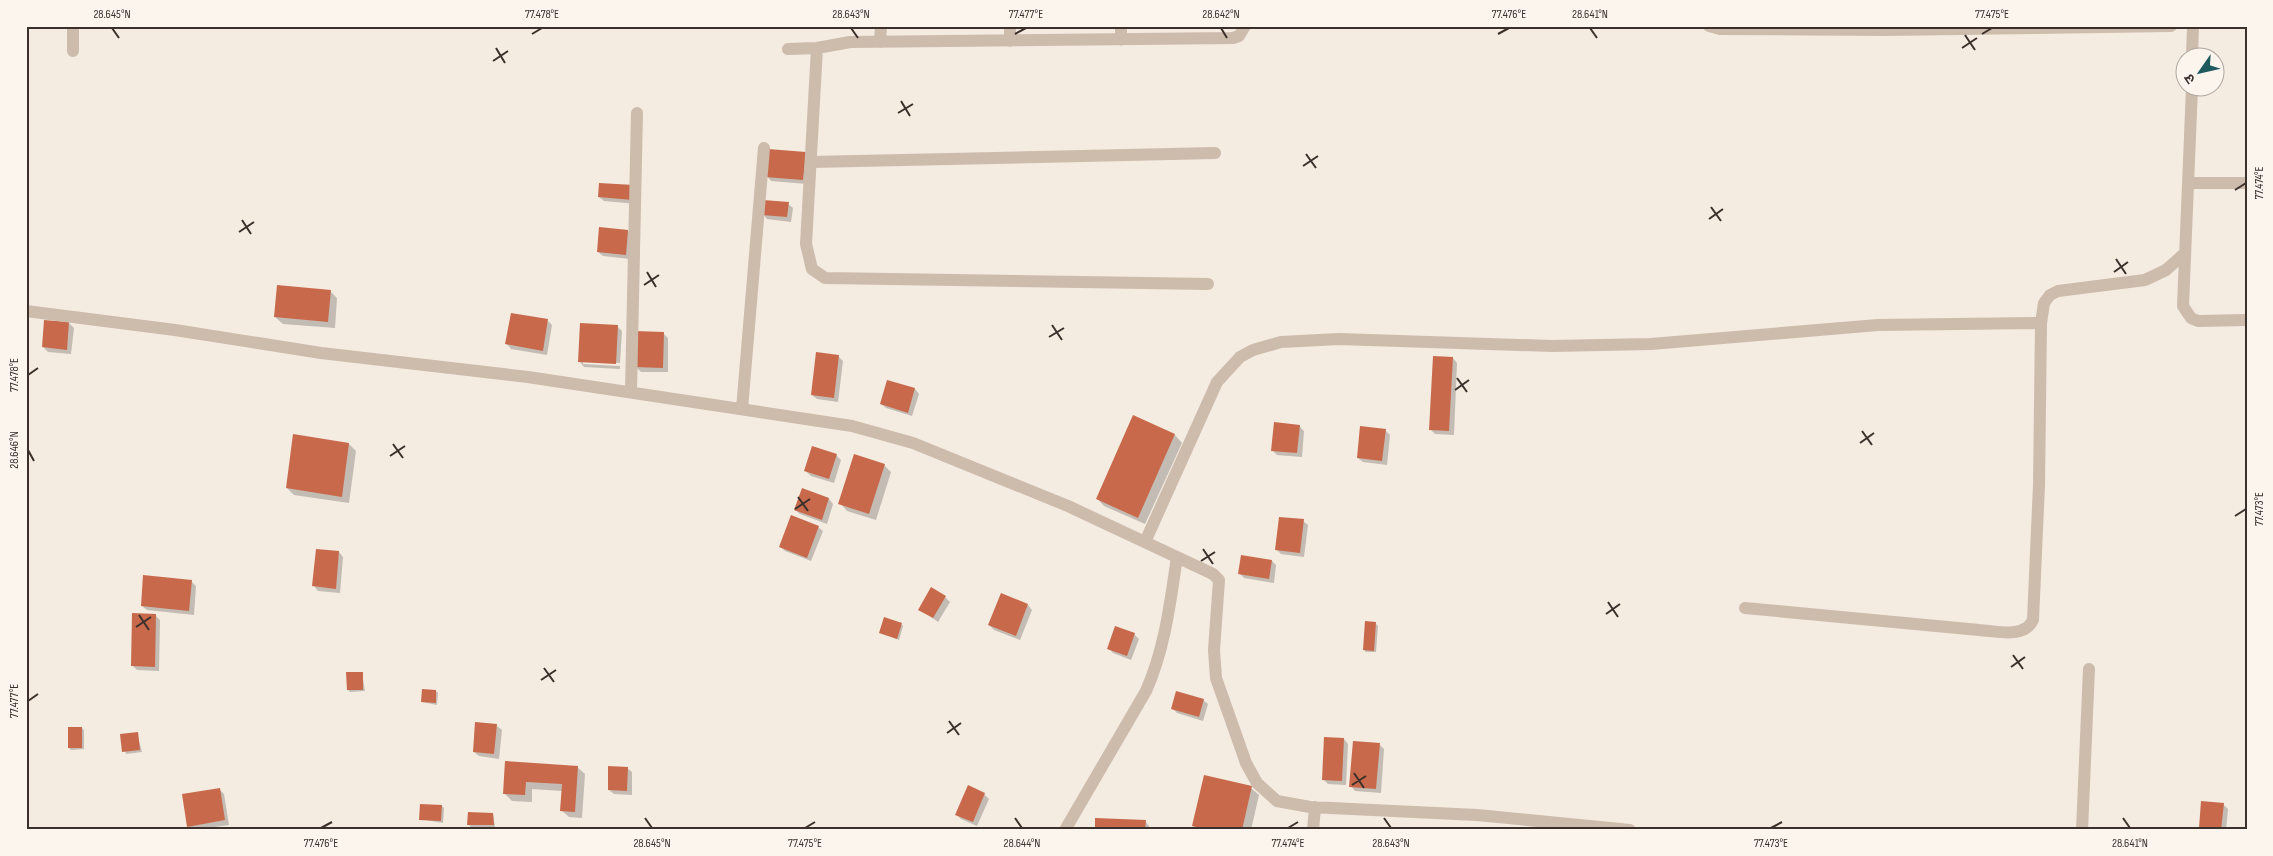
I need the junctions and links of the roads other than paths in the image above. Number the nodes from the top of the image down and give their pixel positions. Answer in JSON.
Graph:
{"nodes":[{"id":1,"x":73,"y":26,"type":"edge"},
{"id":2,"x":880,"y":26,"type":"edge"},
{"id":3,"x":1010,"y":26,"type":"edge"},
{"id":4,"x":1121,"y":26,"type":"edge"},
{"id":5,"x":1245,"y":26,"type":"edge"},
{"id":6,"x":1709,"y":26,"type":"edge"},
{"id":7,"x":2171,"y":26,"type":"edge"},
{"id":8,"x":2193,"y":26,"type":"edge"},
{"id":9,"x":2010,"y":27,"type":"edge"},
{"id":10,"x":1830,"y":28,"type":"edge"},
{"id":11,"x":1121,"y":40,"type":"junction"},
{"id":12,"x":1010,"y":41,"type":"junction"},
{"id":13,"x":880,"y":42,"type":"junction"},
{"id":14,"x":817,"y":48,"type":"junction"},
{"id":15,"x":2192,"y":48,"type":"edge"},
{"id":16,"x":788,"y":49,"type":"dead end"},
{"id":17,"x":73,"y":52,"type":"dead end"},
{"id":18,"x":2192,"y":98,"type":"edge"},
{"id":19,"x":637,"y":113,"type":"dead end"},
{"id":20,"x":764,"y":148,"type":"dead end"},
{"id":21,"x":1215,"y":153,"type":"dead end"},
{"id":22,"x":811,"y":162,"type":"junction"},
{"id":23,"x":2190,"y":183,"type":"junction"},
{"id":24,"x":2247,"y":183,"type":"edge"},
{"id":25,"x":2185,"y":253,"type":"junction"},
{"id":26,"x":1208,"y":284,"type":"dead end"},
{"id":27,"x":26,"y":310,"type":"edge"},
{"id":28,"x":2247,"y":320,"type":"edge"},
{"id":29,"x":2041,"y":323,"type":"junction"},
{"id":30,"x":631,"y":391,"type":"junction"},
{"id":31,"x":742,"y":409,"type":"junction"},
{"id":32,"x":1145,"y":542,"type":"junction"},
{"id":33,"x":1177,"y":557,"type":"junction"},
{"id":34,"x":1745,"y":608,"type":"dead end"},
{"id":35,"x":2089,"y":669,"type":"dead end"},
{"id":36,"x":1315,"y":807,"type":"junction"},
{"id":37,"x":1526,"y":825,"type":"edge"},
{"id":38,"x":1065,"y":830,"type":"edge"},
{"id":39,"x":1313,"y":830,"type":"edge"},
{"id":40,"x":1630,"y":830,"type":"edge"},
{"id":41,"x":2082,"y":830,"type":"edge"}],
"edges":[{"from":1,"to":17,"type":"street"},
{"from":2,"to":13,"type":"street"},
{"from":3,"to":12,"type":"street"},
{"from":4,"to":11,"type":"street"},
{"from":5,"to":11,"type":"street"},
{"from":6,"to":10,"type":"street"},
{"from":7,"to":9,"type":"street"},
{"from":8,"to":15,"type":"street"},
{"from":9,"to":10,"type":"street"},
{"from":11,"to":12,"type":"street"},
{"from":12,"to":13,"type":"street"},
{"from":13,"to":14,"type":"street"},
{"from":14,"to":16,"type":"street"},
{"from":14,"to":22,"type":"street"},
{"from":18,"to":23,"type":"street"},
{"from":19,"to":30,"type":"street"},
{"from":20,"to":31,"type":"street"},
{"from":21,"to":22,"type":"street"},
{"from":22,"to":26,"type":"street"},
{"from":23,"to":24,"type":"street"},
{"from":23,"to":25,"type":"street"},
{"from":25,"to":28,"type":"street"},
{"from":25,"to":29,"type":"street"},
{"from":27,"to":30,"type":"street"},
{"from":29,"to":32,"type":"street"},
{"from":29,"to":34,"type":"street"},
{"from":30,"to":31,"type":"street"},
{"from":31,"to":32,"type":"street"},
{"from":32,"to":33,"type":"street"},
{"from":33,"to":36,"type":"street"},
{"from":33,"to":38,"type":"street"},
{"from":35,"to":41,"type":"street"},
{"from":36,"to":37,"type":"street"},
{"from":36,"to":39,"type":"street"},
{"from":37,"to":40,"type":"street"}]}
